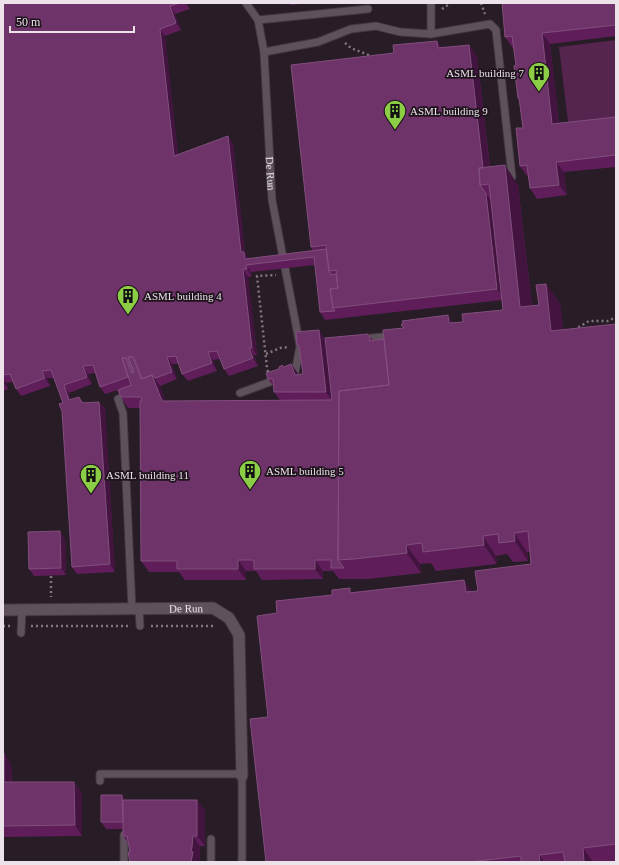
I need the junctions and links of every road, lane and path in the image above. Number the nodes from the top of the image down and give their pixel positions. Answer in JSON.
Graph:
{"nodes":[{"id":1,"x":246,"y":3,"type":"edge"},
{"id":2,"x":431,"y":3,"type":"edge"},
{"id":3,"x":368,"y":9,"type":"dead end"},
{"id":4,"x":258,"y":20,"type":"junction"},
{"id":5,"x":431,"y":34,"type":"junction"},
{"id":6,"x":264,"y":52,"type":"junction"},
{"id":7,"x":512,"y":177,"type":"dead end"},
{"id":8,"x":286,"y":274,"type":"junction"},
{"id":9,"x":616,"y":317,"type":"edge"},
{"id":10,"x":608,"y":321,"type":"junction"},
{"id":11,"x":609,"y":327,"type":"edge"},
{"id":12,"x":572,"y":330,"type":"edge"},
{"id":13,"x":396,"y":336,"type":"edge"},
{"id":14,"x":356,"y":340,"type":"edge"},
{"id":15,"x":308,"y":345,"type":"edge"},
{"id":16,"x":300,"y":346,"type":"junction"},
{"id":17,"x":266,"y":354,"type":"junction"},
{"id":18,"x":272,"y":382,"type":"junction"},
{"id":19,"x":137,"y":392,"type":"edge"},
{"id":20,"x":240,"y":393,"type":"dead end"},
{"id":21,"x":51,"y":576,"type":"edge"},
{"id":22,"x":136,"y":609,"type":"junction"},
{"id":23,"x":3,"y":610,"type":"edge"},
{"id":24,"x":22,"y":610,"type":"junction"},
{"id":25,"x":51,"y":610,"type":"junction"},
{"id":26,"x":3,"y":626,"type":"edge"},
{"id":27,"x":140,"y":626,"type":"junction"},
{"id":28,"x":216,"y":626,"type":"dead end"},
{"id":29,"x":21,"y":630,"type":"junction"},
{"id":30,"x":242,"y":775,"type":"junction"},
{"id":31,"x":100,"y":781,"type":"dead end"},
{"id":32,"x":124,"y":835,"type":"edge"},
{"id":33,"x":211,"y":839,"type":"dead end"},
{"id":34,"x":124,"y":862,"type":"edge"},
{"id":35,"x":211,"y":862,"type":"edge"},
{"id":36,"x":242,"y":862,"type":"edge"}],
"edges":[{"from":1,"to":4,"type":"lane","name":"De Run"},
{"from":2,"to":5,"type":"lane"},
{"from":3,"to":4,"type":"lane"},
{"from":4,"to":6,"type":"lane","name":"De Run"},
{"from":5,"to":6,"type":"lane"},
{"from":5,"to":7,"type":"lane"},
{"from":6,"to":8,"type":"lane","name":"De Run"},
{"from":8,"to":16,"type":"lane","name":"De Run"},
{"from":8,"to":17,"type":"path"},
{"from":9,"to":10,"type":"path"},
{"from":10,"to":11,"type":"path"},
{"from":10,"to":12,"type":"path"},
{"from":13,"to":14,"type":"lane"},
{"from":15,"to":16,"type":"lane"},
{"from":16,"to":17,"type":"path"},
{"from":16,"to":18,"type":"lane","name":"De Run"},
{"from":17,"to":18,"type":"path"},
{"from":18,"to":20,"type":"lane","name":"De Run"},
{"from":19,"to":22,"type":"lane"},
{"from":21,"to":25,"type":"path"},
{"from":22,"to":25,"type":"street","name":"De Run"},
{"from":22,"to":27,"type":"lane"},
{"from":22,"to":30,"type":"street","name":"De Run"},
{"from":23,"to":24,"type":"street","name":"De Run"},
{"from":24,"to":25,"type":"street","name":"De Run"},
{"from":24,"to":29,"type":"lane"},
{"from":26,"to":29,"type":"path"},
{"from":27,"to":28,"type":"path"},
{"from":27,"to":29,"type":"path"},
{"from":30,"to":31,"type":"lane"},
{"from":30,"to":36,"type":"lane"},
{"from":32,"to":34,"type":"lane"},
{"from":33,"to":35,"type":"lane"}]}
